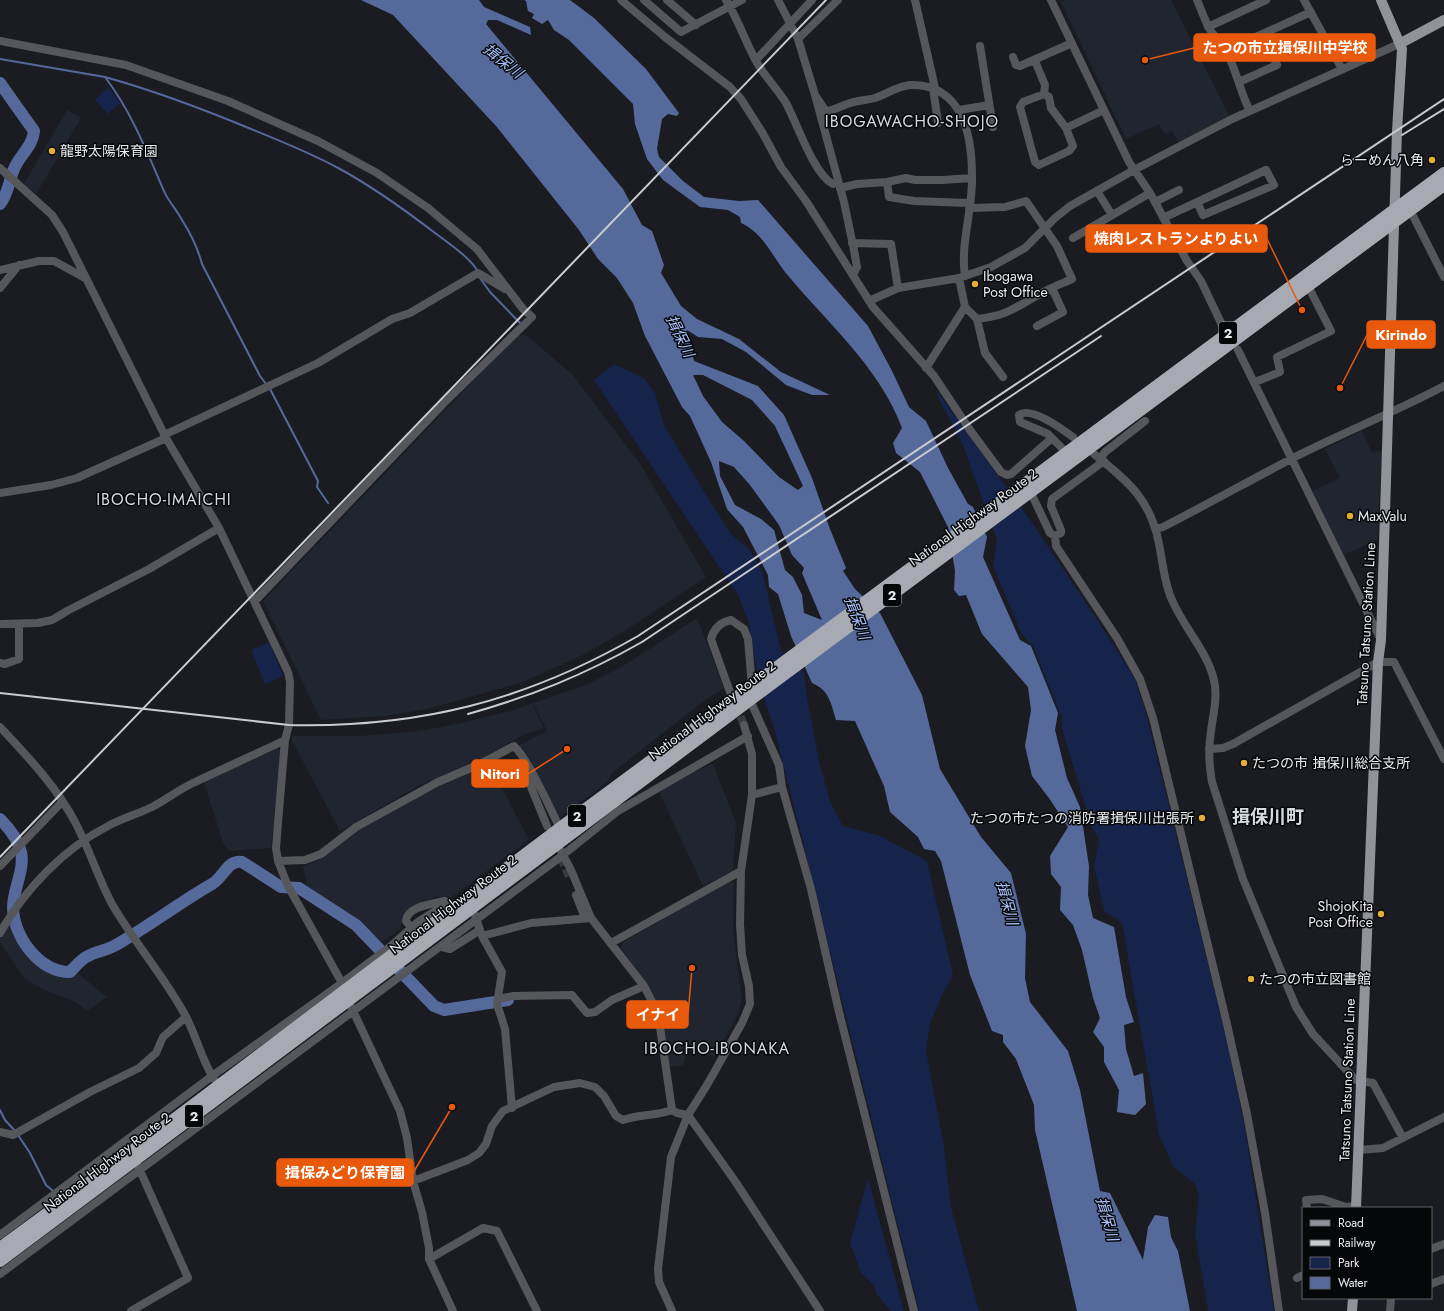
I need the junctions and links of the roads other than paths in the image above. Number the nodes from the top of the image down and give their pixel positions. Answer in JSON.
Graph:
{"nodes":[{"id":1,"x":621,"y":0,"type":"edge"},
{"id":2,"x":644,"y":0,"type":"edge"},
{"id":3,"x":667,"y":0,"type":"edge"},
{"id":4,"x":742,"y":0,"type":"edge"},
{"id":5,"x":778,"y":0,"type":"edge"},
{"id":6,"x":812,"y":0,"type":"edge"},
{"id":7,"x":838,"y":0,"type":"edge"},
{"id":8,"x":915,"y":0,"type":"edge"},
{"id":9,"x":1051,"y":0,"type":"edge"},
{"id":10,"x":1197,"y":0,"type":"edge"},
{"id":11,"x":1266,"y":0,"type":"edge"},
{"id":12,"x":1304,"y":0,"type":"edge"},
{"id":13,"x":1381,"y":0,"type":"edge"},
{"id":14,"x":728,"y":3,"type":"edge"},
{"id":15,"x":1311,"y":12,"type":"junction"},
{"id":16,"x":1444,"y":20,"type":"edge"},
{"id":17,"x":696,"y":25,"type":"junction"},
{"id":18,"x":790,"y":25,"type":"junction"},
{"id":19,"x":1208,"y":27,"type":"junction"},
{"id":20,"x":1263,"y":34,"type":"junction"},
{"id":21,"x":798,"y":39,"type":"junction"},
{"id":22,"x":0,"y":41,"type":"edge"},
{"id":23,"x":1072,"y":43,"type":"junction"},
{"id":24,"x":1401,"y":43,"type":"junction"},
{"id":25,"x":980,"y":46,"type":"dead end"},
{"id":26,"x":1225,"y":51,"type":"junction"},
{"id":27,"x":1013,"y":57,"type":"dead end"},
{"id":28,"x":756,"y":60,"type":"junction"},
{"id":29,"x":1035,"y":61,"type":"junction"},
{"id":30,"x":1342,"y":69,"type":"junction"},
{"id":31,"x":1240,"y":82,"type":"junction"},
{"id":32,"x":934,"y":88,"type":"junction"},
{"id":33,"x":1044,"y":94,"type":"junction"},
{"id":34,"x":815,"y":95,"type":"junction"},
{"id":35,"x":989,"y":105,"type":"junction"},
{"id":36,"x":959,"y":110,"type":"junction"},
{"id":37,"x":1104,"y":110,"type":"junction"},
{"id":38,"x":1250,"y":111,"type":"junction"},
{"id":39,"x":938,"y":122,"type":"dead end"},
{"id":40,"x":993,"y":127,"type":"dead end"},
{"id":41,"x":1066,"y":128,"type":"junction"},
{"id":42,"x":0,"y":168,"type":"edge"},
{"id":43,"x":1134,"y":170,"type":"junction"},
{"id":44,"x":1444,"y":173,"type":"edge"},
{"id":45,"x":972,"y":178,"type":"junction"},
{"id":46,"x":887,"y":182,"type":"junction"},
{"id":47,"x":839,"y":185,"type":"junction"},
{"id":48,"x":1444,"y":186,"type":"edge"},
{"id":49,"x":1179,"y":190,"type":"dead end"},
{"id":50,"x":1097,"y":191,"type":"junction"},
{"id":51,"x":1150,"y":193,"type":"junction"},
{"id":52,"x":1155,"y":202,"type":"junction"},
{"id":53,"x":1197,"y":202,"type":"junction"},
{"id":54,"x":969,"y":206,"type":"junction"},
{"id":55,"x":1408,"y":206,"type":"junction"},
{"id":56,"x":1112,"y":215,"type":"junction"},
{"id":57,"x":1396,"y":215,"type":"junction"},
{"id":58,"x":1163,"y":218,"type":"junction"},
{"id":59,"x":1044,"y":227,"type":"junction"},
{"id":60,"x":1073,"y":238,"type":"dead end"},
{"id":61,"x":852,"y":242,"type":"junction"},
{"id":62,"x":19,"y":265,"type":"junction"},
{"id":63,"x":0,"y":270,"type":"edge"},
{"id":64,"x":853,"y":275,"type":"junction"},
{"id":65,"x":1444,"y":276,"type":"edge"},
{"id":66,"x":962,"y":277,"type":"junction"},
{"id":67,"x":85,"y":278,"type":"junction"},
{"id":68,"x":1308,"y":286,"type":"junction"},
{"id":69,"x":0,"y":288,"type":"edge"},
{"id":70,"x":898,"y":288,"type":"junction"},
{"id":71,"x":1052,"y":288,"type":"junction"},
{"id":72,"x":509,"y":291,"type":"junction"},
{"id":73,"x":869,"y":301,"type":"junction"},
{"id":74,"x":965,"y":307,"type":"junction"},
{"id":75,"x":977,"y":319,"type":"junction"},
{"id":76,"x":1222,"y":325,"type":"dead end"},
{"id":77,"x":1037,"y":326,"type":"dead end"},
{"id":78,"x":1238,"y":350,"type":"dead end"},
{"id":79,"x":926,"y":368,"type":"junction"},
{"id":80,"x":1003,"y":377,"type":"dead end"},
{"id":81,"x":1255,"y":382,"type":"junction"},
{"id":82,"x":1444,"y":386,"type":"edge"},
{"id":83,"x":1389,"y":412,"type":"junction"},
{"id":84,"x":1145,"y":422,"type":"dead end"},
{"id":85,"x":165,"y":437,"type":"junction"},
{"id":86,"x":1073,"y":437,"type":"dead end"},
{"id":87,"x":1052,"y":438,"type":"junction"},
{"id":88,"x":1067,"y":453,"type":"junction"},
{"id":89,"x":1099,"y":458,"type":"junction"},
{"id":90,"x":1292,"y":458,"type":"junction"},
{"id":91,"x":0,"y":493,"type":"edge"},
{"id":92,"x":1031,"y":493,"type":"junction"},
{"id":93,"x":1016,"y":498,"type":"junction"},
{"id":94,"x":219,"y":528,"type":"junction"},
{"id":95,"x":1156,"y":530,"type":"junction"},
{"id":96,"x":1055,"y":536,"type":"junction"},
{"id":97,"x":255,"y":601,"type":"junction"},
{"id":98,"x":0,"y":624,"type":"edge"},
{"id":99,"x":19,"y":624,"type":"junction"},
{"id":100,"x":1381,"y":640,"type":"junction"},
{"id":101,"x":1378,"y":662,"type":"junction"},
{"id":102,"x":0,"y":663,"type":"edge"},
{"id":103,"x":760,"y":685,"type":"junction"},
{"id":104,"x":730,"y":692,"type":"dead end"},
{"id":105,"x":750,"y":700,"type":"junction"},
{"id":106,"x":744,"y":725,"type":"tunnel mouth"},
{"id":107,"x":0,"y":727,"type":"edge"},
{"id":108,"x":748,"y":736,"type":"junction"},
{"id":109,"x":285,"y":740,"type":"junction"},
{"id":110,"x":1209,"y":749,"type":"junction"},
{"id":111,"x":1444,"y":759,"type":"edge"},
{"id":112,"x":530,"y":770,"type":"junction"},
{"id":113,"x":782,"y":787,"type":"junction"},
{"id":114,"x":752,"y":795,"type":"junction"},
{"id":115,"x":62,"y":802,"type":"junction"},
{"id":116,"x":547,"y":826,"type":"dead end"},
{"id":117,"x":560,"y":828,"type":"junction"},
{"id":118,"x":83,"y":842,"type":"junction"},
{"id":119,"x":557,"y":844,"type":"junction"},
{"id":120,"x":563,"y":855,"type":"junction"},
{"id":121,"x":278,"y":861,"type":"junction"},
{"id":122,"x":0,"y":866,"type":"edge"},
{"id":123,"x":741,"y":871,"type":"junction"},
{"id":124,"x":570,"y":879,"type":"tunnel mouth"},
{"id":125,"x":452,"y":906,"type":"junction"},
{"id":126,"x":474,"y":914,"type":"junction"},
{"id":127,"x":588,"y":918,"type":"junction"},
{"id":128,"x":410,"y":926,"type":"dead end"},
{"id":129,"x":0,"y":933,"type":"edge"},
{"id":130,"x":481,"y":933,"type":"junction"},
{"id":131,"x":611,"y":943,"type":"junction"},
{"id":132,"x":442,"y":947,"type":"dead end"},
{"id":133,"x":398,"y":958,"type":"junction"},
{"id":134,"x":383,"y":963,"type":"junction"},
{"id":135,"x":644,"y":986,"type":"junction"},
{"id":136,"x":347,"y":996,"type":"junction"},
{"id":137,"x":498,"y":998,"type":"junction"},
{"id":138,"x":186,"y":1017,"type":"junction"},
{"id":139,"x":215,"y":1080,"type":"junction"},
{"id":140,"x":1361,"y":1082,"type":"junction"},
{"id":141,"x":512,"y":1108,"type":"junction"},
{"id":142,"x":672,"y":1110,"type":"junction"},
{"id":143,"x":688,"y":1115,"type":"junction"},
{"id":144,"x":1444,"y":1117,"type":"edge"},
{"id":145,"x":0,"y":1132,"type":"edge"},
{"id":146,"x":1403,"y":1138,"type":"junction"},
{"id":147,"x":1359,"y":1150,"type":"junction"},
{"id":148,"x":137,"y":1165,"type":"junction"},
{"id":149,"x":413,"y":1181,"type":"junction"},
{"id":150,"x":1307,"y":1207,"type":"edge"},
{"id":151,"x":1346,"y":1207,"type":"edge"},
{"id":152,"x":1356,"y":1207,"type":"edge"},
{"id":153,"x":0,"y":1234,"type":"edge"},
{"id":154,"x":1444,"y":1244,"type":"edge"},
{"id":155,"x":0,"y":1248,"type":"edge"},
{"id":156,"x":1432,"y":1249,"type":"edge"},
{"id":157,"x":429,"y":1259,"type":"junction"},
{"id":158,"x":0,"y":1261,"type":"edge"},
{"id":159,"x":0,"y":1274,"type":"edge"},
{"id":160,"x":1444,"y":1279,"type":"edge"},
{"id":161,"x":1432,"y":1284,"type":"edge"},
{"id":162,"x":1353,"y":1299,"type":"edge"},
{"id":163,"x":1391,"y":1299,"type":"edge"},
{"id":164,"x":131,"y":1311,"type":"edge"},
{"id":165,"x":453,"y":1311,"type":"edge"},
{"id":166,"x":537,"y":1311,"type":"edge"},
{"id":167,"x":672,"y":1311,"type":"edge"},
{"id":168,"x":820,"y":1311,"type":"edge"},
{"id":169,"x":914,"y":1311,"type":"edge"},
{"id":170,"x":1279,"y":1311,"type":"edge"},
{"id":171,"x":1352,"y":1311,"type":"edge"},
{"id":172,"x":1390,"y":1311,"type":"edge"}],
"edges":[{"from":1,"to":64,"type":"street"},
{"from":2,"to":17,"type":"street"},
{"from":3,"to":17,"type":"street"},
{"from":4,"to":14,"type":"street"},
{"from":5,"to":18,"type":"street"},
{"from":6,"to":18,"type":"street"},
{"from":7,"to":21,"type":"street"},
{"from":8,"to":32,"type":"street"},
{"from":9,"to":23,"type":"street"},
{"from":10,"to":19,"type":"street"},
{"from":11,"to":19,"type":"street"},
{"from":12,"to":15,"type":"street"},
{"from":13,"to":24,"type":"main road"},
{"from":14,"to":17,"type":"street"},
{"from":14,"to":28,"type":"street"},
{"from":15,"to":20,"type":"street"},
{"from":15,"to":30,"type":"street"},
{"from":16,"to":24,"type":"main road"},
{"from":18,"to":21,"type":"street"},
{"from":18,"to":28,"type":"street"},
{"from":19,"to":26,"type":"street"},
{"from":20,"to":26,"type":"street"},
{"from":20,"to":31,"type":"street"},
{"from":21,"to":34,"type":"street"},
{"from":22,"to":72,"type":"street"},
{"from":23,"to":29,"type":"street"},
{"from":23,"to":37,"type":"street"},
{"from":24,"to":30,"type":"street"},
{"from":24,"to":57,"type":"main road","name":"Tatsuno Tatsuno Station Line"},
{"from":25,"to":35,"type":"street"},
{"from":26,"to":31,"type":"street"},
{"from":27,"to":29,"type":"street"},
{"from":28,"to":47,"type":"street"},
{"from":29,"to":33,"type":"street"},
{"from":30,"to":38,"type":"street"},
{"from":31,"to":38,"type":"street"},
{"from":32,"to":34,"type":"street"},
{"from":32,"to":36,"type":"street"},
{"from":32,"to":39,"type":"street"},
{"from":33,"to":41,"type":"street"},
{"from":33,"to":41,"type":"street"},
{"from":34,"to":47,"type":"street"},
{"from":35,"to":36,"type":"street"},
{"from":35,"to":40,"type":"street"},
{"from":36,"to":45,"type":"street"},
{"from":37,"to":41,"type":"street"},
{"from":37,"to":43,"type":"street"},
{"from":38,"to":43,"type":"street"},
{"from":42,"to":67,"type":"street"},
{"from":43,"to":50,"type":"street"},
{"from":43,"to":51,"type":"street"},
{"from":44,"to":55,"type":"highway","name":"National Highway Route 2","number":"2"},
{"from":45,"to":46,"type":"street"},
{"from":45,"to":54,"type":"street"},
{"from":46,"to":47,"type":"street"},
{"from":46,"to":54,"type":"street"},
{"from":47,"to":61,"type":"street"},
{"from":48,"to":55,"type":"highway","name":"National Highway Route 2","number":"2"},
{"from":49,"to":52,"type":"street"},
{"from":50,"to":56,"type":"street"},
{"from":50,"to":59,"type":"street"},
{"from":51,"to":52,"type":"street"},
{"from":51,"to":56,"type":"street"},
{"from":52,"to":58,"type":"street"},
{"from":53,"to":53,"type":"street"},
{"from":53,"to":58,"type":"street"},
{"from":54,"to":59,"type":"street"},
{"from":54,"to":66,"type":"street"},
{"from":55,"to":57,"type":"highway","name":"National Highway Route 2","number":"2"},
{"from":55,"to":65,"type":"street"},
{"from":56,"to":60,"type":"street"},
{"from":57,"to":68,"type":"highway","name":"National Highway Route 2","number":"2"},
{"from":57,"to":83,"type":"main road","name":"Tatsuno Tatsuno Station Line"},
{"from":57,"to":88,"type":"highway","name":"National Highway Route 2","number":"2"},
{"from":58,"to":76,"type":"street"},
{"from":59,"to":66,"type":"street"},
{"from":59,"to":71,"type":"street"},
{"from":61,"to":64,"type":"street"},
{"from":61,"to":70,"type":"street"},
{"from":62,"to":63,"type":"street"},
{"from":62,"to":67,"type":"street"},
{"from":62,"to":69,"type":"street"},
{"from":64,"to":73,"type":"street"},
{"from":66,"to":70,"type":"street"},
{"from":66,"to":74,"type":"street"},
{"from":67,"to":85,"type":"street"},
{"from":68,"to":81,"type":"street"},
{"from":68,"to":92,"type":"highway","name":"National Highway Route 2","number":"2"},
{"from":70,"to":73,"type":"street"},
{"from":71,"to":75,"type":"street"},
{"from":71,"to":77,"type":"street"},
{"from":72,"to":85,"type":"street"},
{"from":72,"to":97,"type":"street"},
{"from":73,"to":79,"type":"street"},
{"from":74,"to":75,"type":"street"},
{"from":74,"to":79,"type":"street"},
{"from":75,"to":80,"type":"street"},
{"from":78,"to":81,"type":"street"},
{"from":79,"to":87,"type":"street"},
{"from":81,"to":90,"type":"street"},
{"from":82,"to":83,"type":"street"},
{"from":83,"to":90,"type":"street"},
{"from":83,"to":100,"type":"main road","name":"Tatsuno Tatsuno Station Line"},
{"from":84,"to":89,"type":"street"},
{"from":85,"to":91,"type":"street"},
{"from":85,"to":94,"type":"street"},
{"from":86,"to":87,"type":"street"},
{"from":87,"to":88,"type":"street"},
{"from":88,"to":93,"type":"highway","name":"National Highway Route 2","number":"2"},
{"from":89,"to":95,"type":"street"},
{"from":89,"to":96,"type":"street"},
{"from":90,"to":95,"type":"street"},
{"from":90,"to":100,"type":"street"},
{"from":92,"to":93,"type":"highway","name":"National Highway Route 2","number":"2"},
{"from":92,"to":96,"type":"street"},
{"from":93,"to":103,"type":"highway","name":"National Highway Route 2","number":"2"},
{"from":94,"to":97,"type":"street"},
{"from":94,"to":99,"type":"street"},
{"from":95,"to":110,"type":"street"},
{"from":96,"to":170,"type":"street"},
{"from":97,"to":109,"type":"street"},
{"from":98,"to":99,"type":"street"},
{"from":99,"to":102,"type":"street"},
{"from":100,"to":101,"type":"main road","name":"Tatsuno Tatsuno Station Line"},
{"from":101,"to":110,"type":"street"},
{"from":101,"to":111,"type":"street"},
{"from":101,"to":140,"type":"main road","name":"Tatsuno Tatsuno Station Line"},
{"from":103,"to":104,"type":"street"},
{"from":103,"to":105,"type":"highway","name":"National Highway Route 2","number":"2"},
{"from":103,"to":117,"type":"highway","name":"National Highway Route 2","number":"2"},
{"from":105,"to":113,"type":"street"},
{"from":105,"to":119,"type":"highway","name":"National Highway Route 2","number":"2"},
{"from":106,"to":108,"type":"street"},
{"from":107,"to":115,"type":"street"},
{"from":108,"to":114,"type":"street"},
{"from":108,"to":120,"type":"street"},
{"from":109,"to":118,"type":"street"},
{"from":109,"to":121,"type":"street"},
{"from":110,"to":140,"type":"street"},
{"from":112,"to":116,"type":"street"},
{"from":112,"to":117,"type":"street"},
{"from":112,"to":121,"type":"street"},
{"from":113,"to":114,"type":"street"},
{"from":113,"to":169,"type":"street"},
{"from":114,"to":123,"type":"street"},
{"from":115,"to":118,"type":"street"},
{"from":115,"to":122,"type":"street"},
{"from":117,"to":125,"type":"highway","name":"National Highway Route 2","number":"2"},
{"from":118,"to":129,"type":"street"},
{"from":118,"to":138,"type":"street"},
{"from":119,"to":120,"type":"street"},
{"from":119,"to":126,"type":"highway","name":"National Highway Route 2","number":"2"},
{"from":120,"to":126,"type":"street"},
{"from":120,"to":127,"type":"street"},
{"from":121,"to":136,"type":"street"},
{"from":123,"to":131,"type":"street"},
{"from":123,"to":143,"type":"street"},
{"from":124,"to":127,"type":"street"},
{"from":125,"to":128,"type":"street"},
{"from":125,"to":133,"type":"highway","name":"National Highway Route 2","number":"2"},
{"from":126,"to":130,"type":"street"},
{"from":126,"to":133,"type":"highway","name":"National Highway Route 2","number":"2"},
{"from":127,"to":130,"type":"street"},
{"from":127,"to":131,"type":"street"},
{"from":130,"to":132,"type":"street"},
{"from":130,"to":137,"type":"street"},
{"from":131,"to":135,"type":"street"},
{"from":133,"to":134,"type":"highway","name":"National Highway Route 2","number":"2"},
{"from":133,"to":134,"type":"street"},
{"from":133,"to":136,"type":"street"},
{"from":134,"to":136,"type":"highway","name":"National Highway Route 2","number":"2"},
{"from":134,"to":136,"type":"street"},
{"from":135,"to":137,"type":"street"},
{"from":135,"to":142,"type":"street"},
{"from":136,"to":139,"type":"highway","name":"National Highway Route 2","number":"2"},
{"from":136,"to":148,"type":"highway","name":"National Highway Route 2","number":"2"},
{"from":136,"to":149,"type":"street"},
{"from":137,"to":141,"type":"street"},
{"from":138,"to":139,"type":"street"},
{"from":138,"to":145,"type":"street"},
{"from":139,"to":153,"type":"street"},
{"from":139,"to":155,"type":"highway","name":"National Highway Route 2","number":"2"},
{"from":140,"to":146,"type":"street"},
{"from":140,"to":147,"type":"main road","name":"Tatsuno Tatsuno Station Line"},
{"from":141,"to":142,"type":"street"},
{"from":141,"to":149,"type":"street"},
{"from":142,"to":143,"type":"street"},
{"from":143,"to":167,"type":"street"},
{"from":143,"to":168,"type":"street"},
{"from":144,"to":146,"type":"street"},
{"from":146,"to":147,"type":"street"},
{"from":147,"to":152,"type":"main road","name":"Tatsuno Tatsuno Station Line"},
{"from":148,"to":158,"type":"highway","name":"National Highway Route 2","number":"2"},
{"from":148,"to":159,"type":"street"},
{"from":148,"to":164,"type":"street"},
{"from":149,"to":157,"type":"street"},
{"from":150,"to":151,"type":"street"},
{"from":154,"to":156,"type":"street"},
{"from":157,"to":165,"type":"street"},
{"from":157,"to":166,"type":"street"},
{"from":160,"to":161,"type":"street"},
{"from":162,"to":171,"type":"main road"},
{"from":163,"to":172,"type":"street"}]}
